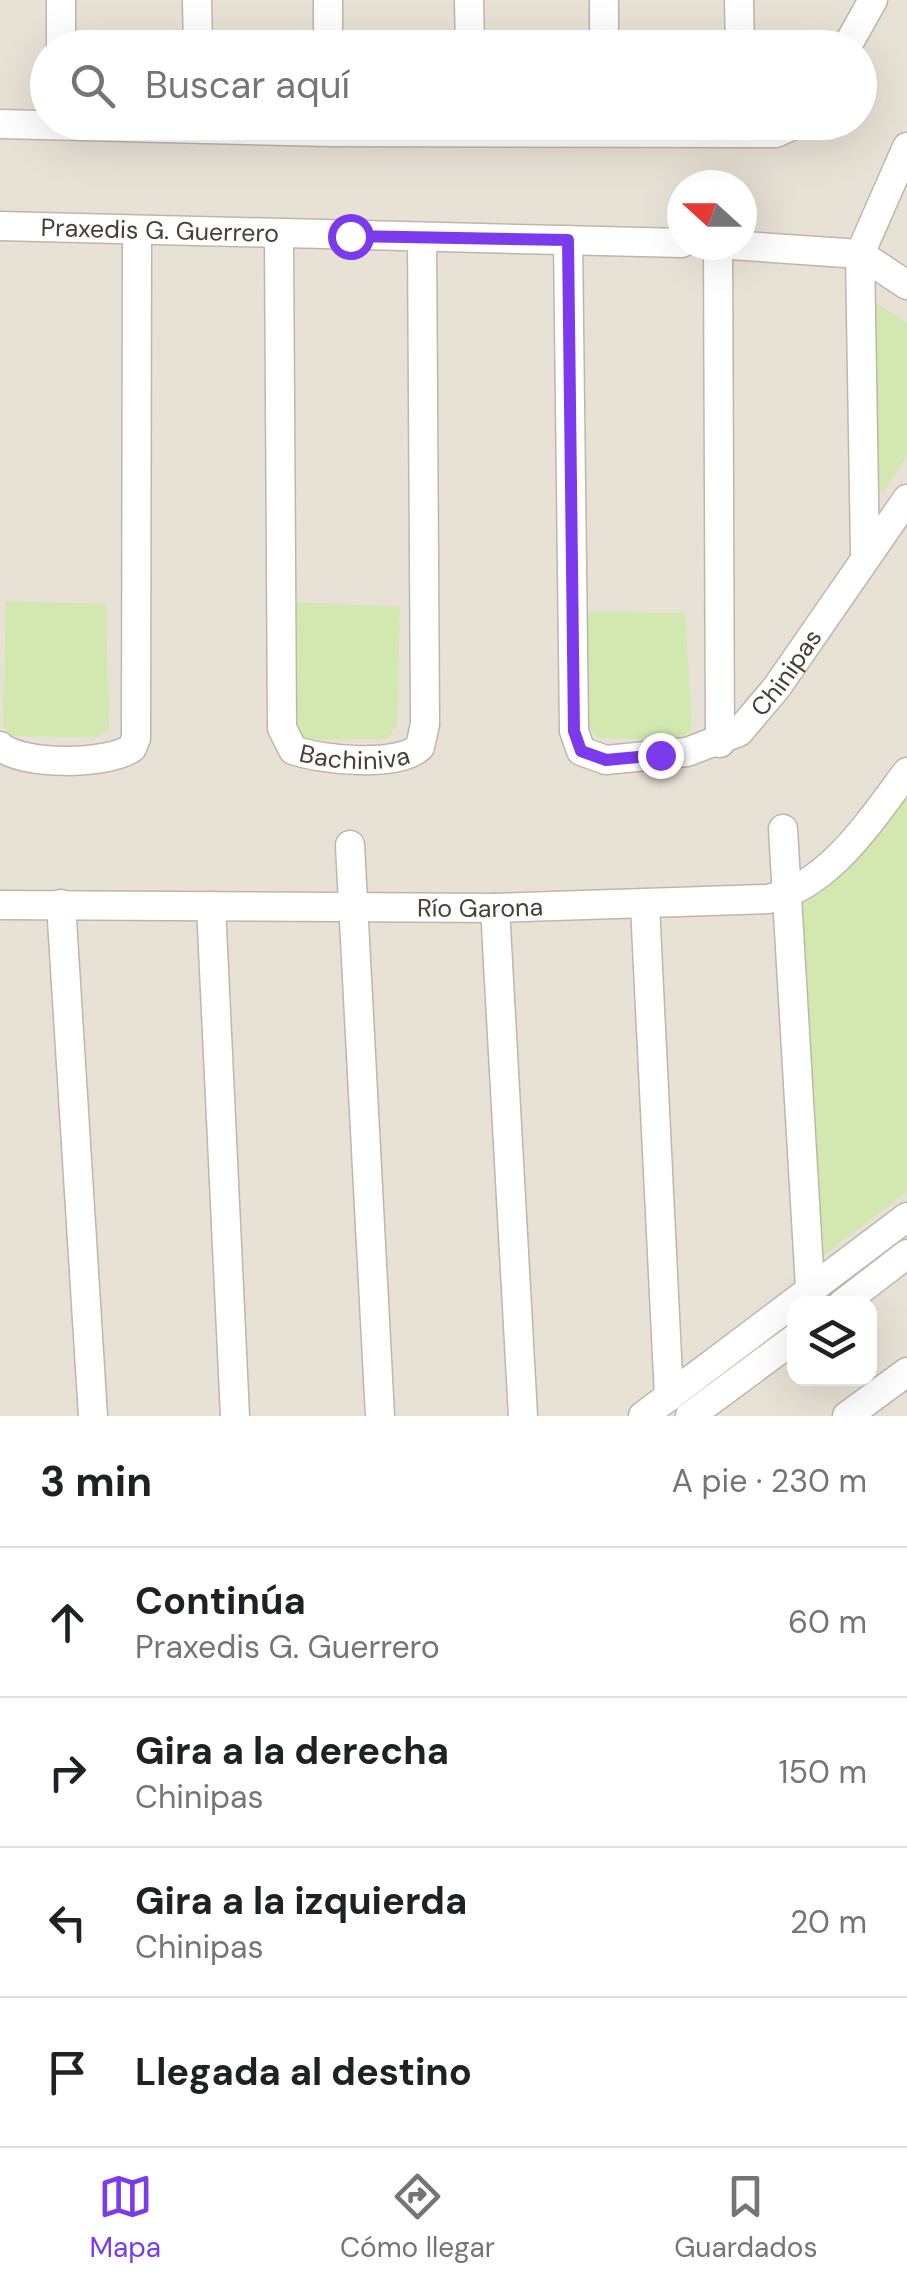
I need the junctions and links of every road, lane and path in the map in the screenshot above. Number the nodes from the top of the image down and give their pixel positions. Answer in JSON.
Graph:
{"nodes":[{"id":1,"x":61,"y":0,"type":"edge"},
{"id":2,"x":197,"y":0,"type":"edge"},
{"id":3,"x":328,"y":0,"type":"edge"},
{"id":4,"x":470,"y":0,"type":"edge"},
{"id":5,"x":604,"y":0,"type":"edge"},
{"id":6,"x":739,"y":0,"type":"edge"},
{"id":7,"x":873,"y":0,"type":"edge"},
{"id":8,"x":61,"y":30,"type":"edge"},
{"id":9,"x":198,"y":30,"type":"edge"},
{"id":10,"x":328,"y":30,"type":"edge"},
{"id":11,"x":470,"y":30,"type":"edge"},
{"id":12,"x":604,"y":30,"type":"edge"},
{"id":13,"x":740,"y":30,"type":"edge"},
{"id":14,"x":856,"y":30,"type":"edge"},
{"id":15,"x":0,"y":124,"type":"edge"},
{"id":16,"x":30,"y":124,"type":"edge"},
{"id":17,"x":907,"y":146,"type":"edge"},
{"id":18,"x":0,"y":226,"type":"edge"},
{"id":19,"x":137,"y":232,"type":"junction"},
{"id":20,"x":279,"y":235,"type":"junction"},
{"id":21,"x":422,"y":237,"type":"junction"},
{"id":22,"x":568,"y":240,"type":"junction"},
{"id":23,"x":667,"y":243,"type":"edge"},
{"id":24,"x":757,"y":247,"type":"edge"},
{"id":25,"x":860,"y":254,"type":"junction"},
{"id":26,"x":718,"y":260,"type":"edge"},
{"id":27,"x":907,"y":285,"type":"edge"},
{"id":28,"x":907,"y":499,"type":"edge"},
{"id":29,"x":864,"y":555,"type":"junction"},
{"id":30,"x":720,"y":743,"type":"junction"},
{"id":31,"x":0,"y":746,"type":"edge"},
{"id":32,"x":907,"y":772,"type":"edge"},
{"id":33,"x":782,"y":829,"type":"dead end"},
{"id":34,"x":350,"y":845,"type":"dead end"},
{"id":35,"x":788,"y":895,"type":"junction"},
{"id":36,"x":61,"y":904,"type":"junction"},
{"id":37,"x":0,"y":905,"type":"edge"},
{"id":38,"x":211,"y":906,"type":"junction"},
{"id":39,"x":645,"y":906,"type":"junction"},
{"id":40,"x":352,"y":908,"type":"junction"},
{"id":41,"x":495,"y":908,"type":"junction"},
{"id":42,"x":907,"y":1218,"type":"edge"},
{"id":43,"x":907,"y":1254,"type":"edge"},
{"id":44,"x":811,"y":1296,"type":"edge"},
{"id":45,"x":852,"y":1296,"type":"edge"},
{"id":46,"x":787,"y":1313,"type":"edge"},
{"id":47,"x":787,"y":1344,"type":"edge"},
{"id":48,"x":907,"y":1372,"type":"edge"},
{"id":49,"x":669,"y":1397,"type":"junction"},
{"id":50,"x":93,"y":1416,"type":"edge"},
{"id":51,"x":235,"y":1416,"type":"edge"},
{"id":52,"x":380,"y":1416,"type":"edge"},
{"id":53,"x":523,"y":1416,"type":"edge"},
{"id":54,"x":643,"y":1416,"type":"edge"},
{"id":55,"x":690,"y":1416,"type":"edge"},
{"id":56,"x":847,"y":1416,"type":"edge"}],
"edges":[{"from":1,"to":8,"type":"street"},
{"from":2,"to":9,"type":"street"},
{"from":3,"to":10,"type":"street"},
{"from":4,"to":11,"type":"street"},
{"from":5,"to":12,"type":"street"},
{"from":6,"to":13,"type":"street"},
{"from":7,"to":14,"type":"street"},
{"from":15,"to":16,"type":"street"},
{"from":17,"to":25,"type":"street"},
{"from":18,"to":19,"type":"street","name":"Praxedis G. Guerrero"},
{"from":19,"to":20,"type":"street","name":"Praxedis G. Guerrero"},
{"from":19,"to":31,"type":"street"},
{"from":20,"to":21,"type":"street","name":"Praxedis G. Guerrero"},
{"from":20,"to":21,"type":"street","name":"Bachiniva"},
{"from":21,"to":22,"type":"street","name":"Praxedis G. Guerrero"},
{"from":22,"to":23,"type":"street","name":"Praxedis G. Guerrero"},
{"from":22,"to":30,"type":"street","name":"Chinipas"},
{"from":24,"to":25,"type":"street"},
{"from":25,"to":27,"type":"street"},
{"from":25,"to":29,"type":"street"},
{"from":26,"to":30,"type":"street"},
{"from":28,"to":29,"type":"street","name":"Chinipas"},
{"from":29,"to":30,"type":"street","name":"Chinipas"},
{"from":32,"to":35,"type":"street"},
{"from":33,"to":35,"type":"street"},
{"from":34,"to":40,"type":"street"},
{"from":35,"to":39,"type":"street","name":"Río Garona"},
{"from":35,"to":44,"type":"street"},
{"from":36,"to":37,"type":"street","name":"Río Garona"},
{"from":36,"to":38,"type":"street","name":"Río Garona"},
{"from":36,"to":50,"type":"street"},
{"from":38,"to":40,"type":"street","name":"Río Garona"},
{"from":38,"to":51,"type":"street"},
{"from":39,"to":41,"type":"street","name":"Río Garona"},
{"from":39,"to":49,"type":"street"},
{"from":40,"to":41,"type":"street","name":"Río Garona"},
{"from":40,"to":52,"type":"street"},
{"from":41,"to":53,"type":"street"},
{"from":42,"to":44,"type":"street"},
{"from":43,"to":45,"type":"street"},
{"from":46,"to":49,"type":"street"},
{"from":47,"to":55,"type":"street"},
{"from":48,"to":56,"type":"street"},
{"from":49,"to":54,"type":"street"}]}
